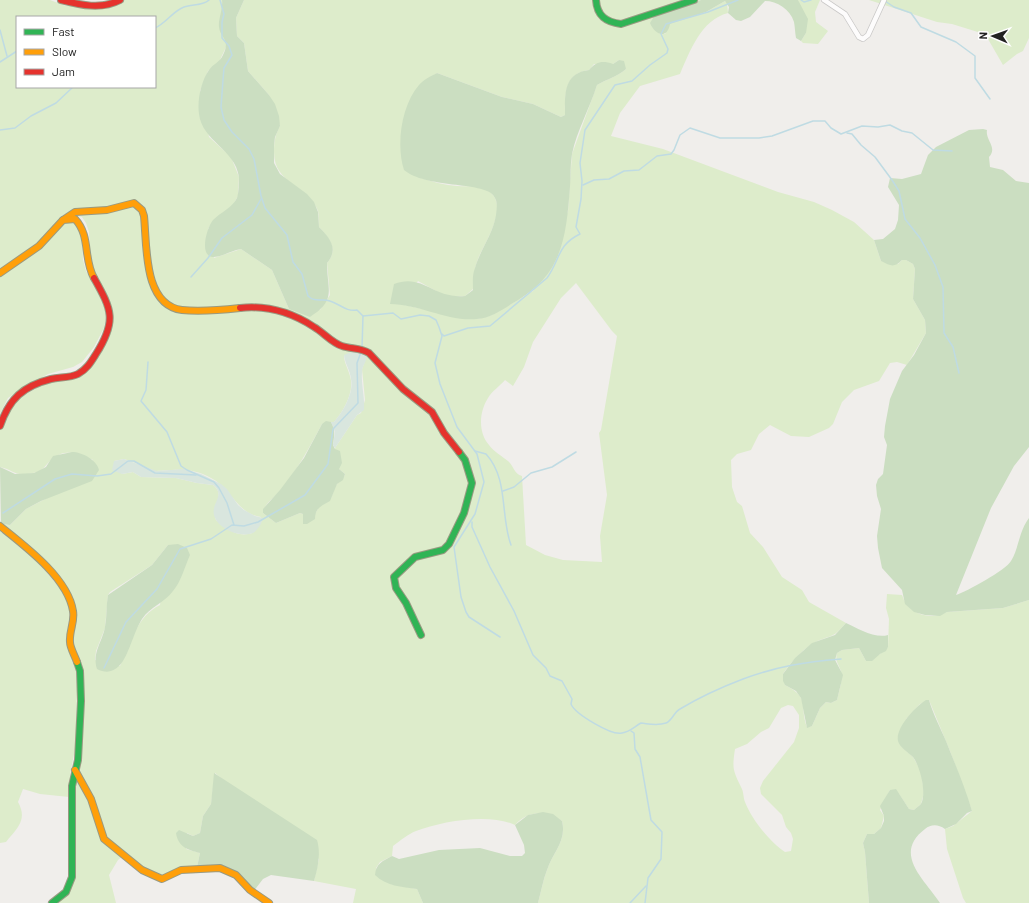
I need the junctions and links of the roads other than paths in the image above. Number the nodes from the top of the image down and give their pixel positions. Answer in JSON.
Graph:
{"nodes":[{"id":1,"x":61,"y":0,"type":"edge"},
{"id":2,"x":120,"y":0,"type":"edge"},
{"id":3,"x":596,"y":0,"type":"edge"},
{"id":4,"x":694,"y":0,"type":"edge"},
{"id":5,"x":824,"y":0,"type":"edge"},
{"id":6,"x":884,"y":0,"type":"edge"},
{"id":7,"x":63,"y":220,"type":"junction"},
{"id":8,"x":0,"y":273,"type":"edge"},
{"id":9,"x":0,"y":426,"type":"edge"},
{"id":10,"x":0,"y":526,"type":"edge"},
{"id":11,"x":421,"y":635,"type":"dead end"},
{"id":12,"x":75,"y":770,"type":"junction"},
{"id":13,"x":52,"y":903,"type":"edge"},
{"id":14,"x":269,"y":903,"type":"edge"}],
"edges":[{"from":1,"to":2,"type":"street"},
{"from":3,"to":4,"type":"street"},
{"from":5,"to":6,"type":"street"},
{"from":7,"to":8,"type":"street"},
{"from":7,"to":9,"type":"street"},
{"from":7,"to":11,"type":"street"},
{"from":10,"to":12,"type":"street"},
{"from":12,"to":13,"type":"street"},
{"from":12,"to":14,"type":"street"}]}
